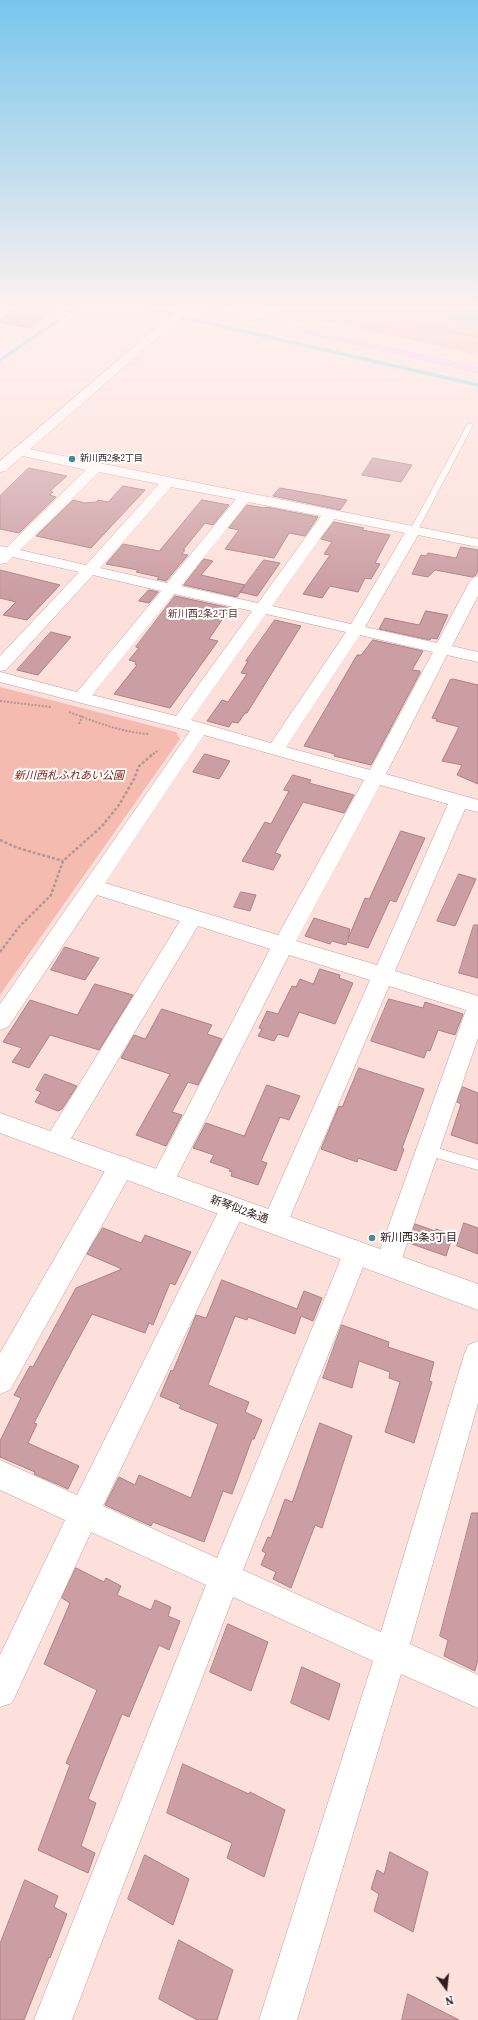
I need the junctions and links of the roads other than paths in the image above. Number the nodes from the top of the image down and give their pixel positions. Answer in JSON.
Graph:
{"nodes":[{"id":1,"x":75,"y":403,"type":"edge"},
{"id":2,"x":470,"y":425,"type":"dead end"},
{"id":3,"x":4,"y":447,"type":"dead end"},
{"id":4,"x":20,"y":451,"type":"junction"},
{"id":5,"x":0,"y":468,"type":"edge"},
{"id":6,"x":96,"y":468,"type":"junction"},
{"id":7,"x":168,"y":482,"type":"junction"},
{"id":8,"x":245,"y":497,"type":"junction"},
{"id":9,"x":330,"y":514,"type":"junction"},
{"id":10,"x":414,"y":530,"type":"junction"},
{"id":11,"x":478,"y":542,"type":"edge"},
{"id":12,"x":4,"y":555,"type":"edge"},
{"id":13,"x":90,"y":570,"type":"junction"},
{"id":14,"x":478,"y":581,"type":"edge"},
{"id":15,"x":170,"y":588,"type":"junction"},
{"id":16,"x":261,"y":608,"type":"junction"},
{"id":17,"x":355,"y":630,"type":"junction"},
{"id":18,"x":443,"y":649,"type":"junction"},
{"id":19,"x":478,"y":657,"type":"edge"},
{"id":20,"x":0,"y":666,"type":"edge"},
{"id":21,"x":0,"y":677,"type":"edge"},
{"id":22,"x":82,"y":697,"type":"junction"},
{"id":23,"x":180,"y":723,"type":"junction"},
{"id":24,"x":200,"y":729,"type":"junction"},
{"id":25,"x":275,"y":750,"type":"junction"},
{"id":26,"x":375,"y":778,"type":"junction"},
{"id":27,"x":468,"y":804,"type":"edge"},
{"id":28,"x":92,"y":886,"type":"junction"},
{"id":29,"x":193,"y":917,"type":"junction"},
{"id":30,"x":283,"y":945,"type":"junction"},
{"id":31,"x":382,"y":975,"type":"junction"},
{"id":32,"x":478,"y":1005,"type":"edge"},
{"id":33,"x":0,"y":1021,"type":"edge"},
{"id":34,"x":0,"y":1123,"type":"edge"},
{"id":35,"x":56,"y":1143,"type":"junction"},
{"id":36,"x":427,"y":1150,"type":"junction"},
{"id":37,"x":478,"y":1165,"type":"edge"},
{"id":38,"x":121,"y":1167,"type":"junction"},
{"id":39,"x":161,"y":1182,"type":"junction"},
{"id":40,"x":233,"y":1208,"type":"junction"},
{"id":41,"x":275,"y":1223,"type":"junction"},
{"id":42,"x":356,"y":1252,"type":"junction"},
{"id":43,"x":388,"y":1264,"type":"junction"},
{"id":44,"x":478,"y":1297,"type":"edge"},
{"id":45,"x":478,"y":1354,"type":"edge"},
{"id":46,"x":0,"y":1380,"type":"edge"},
{"id":47,"x":0,"y":1475,"type":"edge"},
{"id":48,"x":84,"y":1513,"type":"junction"},
{"id":49,"x":225,"y":1578,"type":"junction"},
{"id":50,"x":391,"y":1653,"type":"junction"},
{"id":51,"x":0,"y":1691,"type":"edge"},
{"id":52,"x":478,"y":1692,"type":"edge"},
{"id":53,"x":53,"y":2020,"type":"edge"},
{"id":54,"x":278,"y":2020,"type":"edge"}],
"edges":[{"from":1,"to":4,"type":"street"},
{"from":2,"to":10,"type":"lane"},
{"from":3,"to":4,"type":"street"},
{"from":4,"to":5,"type":"street"},
{"from":4,"to":6,"type":"street"},
{"from":6,"to":7,"type":"street"},
{"from":6,"to":12,"type":"street"},
{"from":7,"to":8,"type":"street"},
{"from":7,"to":13,"type":"street"},
{"from":8,"to":9,"type":"street"},
{"from":8,"to":15,"type":"street"},
{"from":9,"to":10,"type":"street"},
{"from":9,"to":16,"type":"street"},
{"from":10,"to":11,"type":"street"},
{"from":10,"to":17,"type":"street"},
{"from":12,"to":13,"type":"street"},
{"from":13,"to":15,"type":"street"},
{"from":13,"to":20,"type":"street"},
{"from":14,"to":18,"type":"street"},
{"from":15,"to":16,"type":"street"},
{"from":15,"to":22,"type":"street"},
{"from":16,"to":17,"type":"street"},
{"from":16,"to":23,"type":"street"},
{"from":17,"to":18,"type":"street"},
{"from":17,"to":25,"type":"street"},
{"from":18,"to":19,"type":"street"},
{"from":18,"to":26,"type":"street"},
{"from":21,"to":22,"type":"street"},
{"from":22,"to":23,"type":"street"},
{"from":23,"to":24,"type":"street"},
{"from":24,"to":25,"type":"street"},
{"from":24,"to":28,"type":"street"},
{"from":25,"to":26,"type":"street"},
{"from":26,"to":27,"type":"street"},
{"from":26,"to":30,"type":"street"},
{"from":27,"to":31,"type":"street"},
{"from":28,"to":29,"type":"street"},
{"from":28,"to":33,"type":"street"},
{"from":29,"to":30,"type":"street"},
{"from":29,"to":35,"type":"street"},
{"from":30,"to":31,"type":"street"},
{"from":30,"to":39,"type":"street"},
{"from":31,"to":32,"type":"street"},
{"from":31,"to":41,"type":"street"},
{"from":32,"to":36,"type":"street"},
{"from":34,"to":35,"type":"street","name":"新琴似2条通"},
{"from":35,"to":38,"type":"street","name":"新琴似2条通"},
{"from":36,"to":37,"type":"lane"},
{"from":36,"to":43,"type":"street"},
{"from":38,"to":39,"type":"street","name":"新琴似2条通"},
{"from":38,"to":46,"type":"street"},
{"from":39,"to":40,"type":"street","name":"新琴似2条通"},
{"from":40,"to":41,"type":"street","name":"新琴似2条通"},
{"from":40,"to":48,"type":"street"},
{"from":41,"to":42,"type":"street","name":"新琴似2条通"},
{"from":42,"to":43,"type":"street","name":"新琴似2条通"},
{"from":42,"to":49,"type":"street"},
{"from":43,"to":44,"type":"street","name":"新琴似2条通"},
{"from":45,"to":50,"type":"street"},
{"from":47,"to":48,"type":"street"},
{"from":48,"to":49,"type":"street"},
{"from":48,"to":51,"type":"street"},
{"from":49,"to":50,"type":"street"},
{"from":49,"to":53,"type":"street"},
{"from":50,"to":52,"type":"street"},
{"from":50,"to":54,"type":"street"}]}
